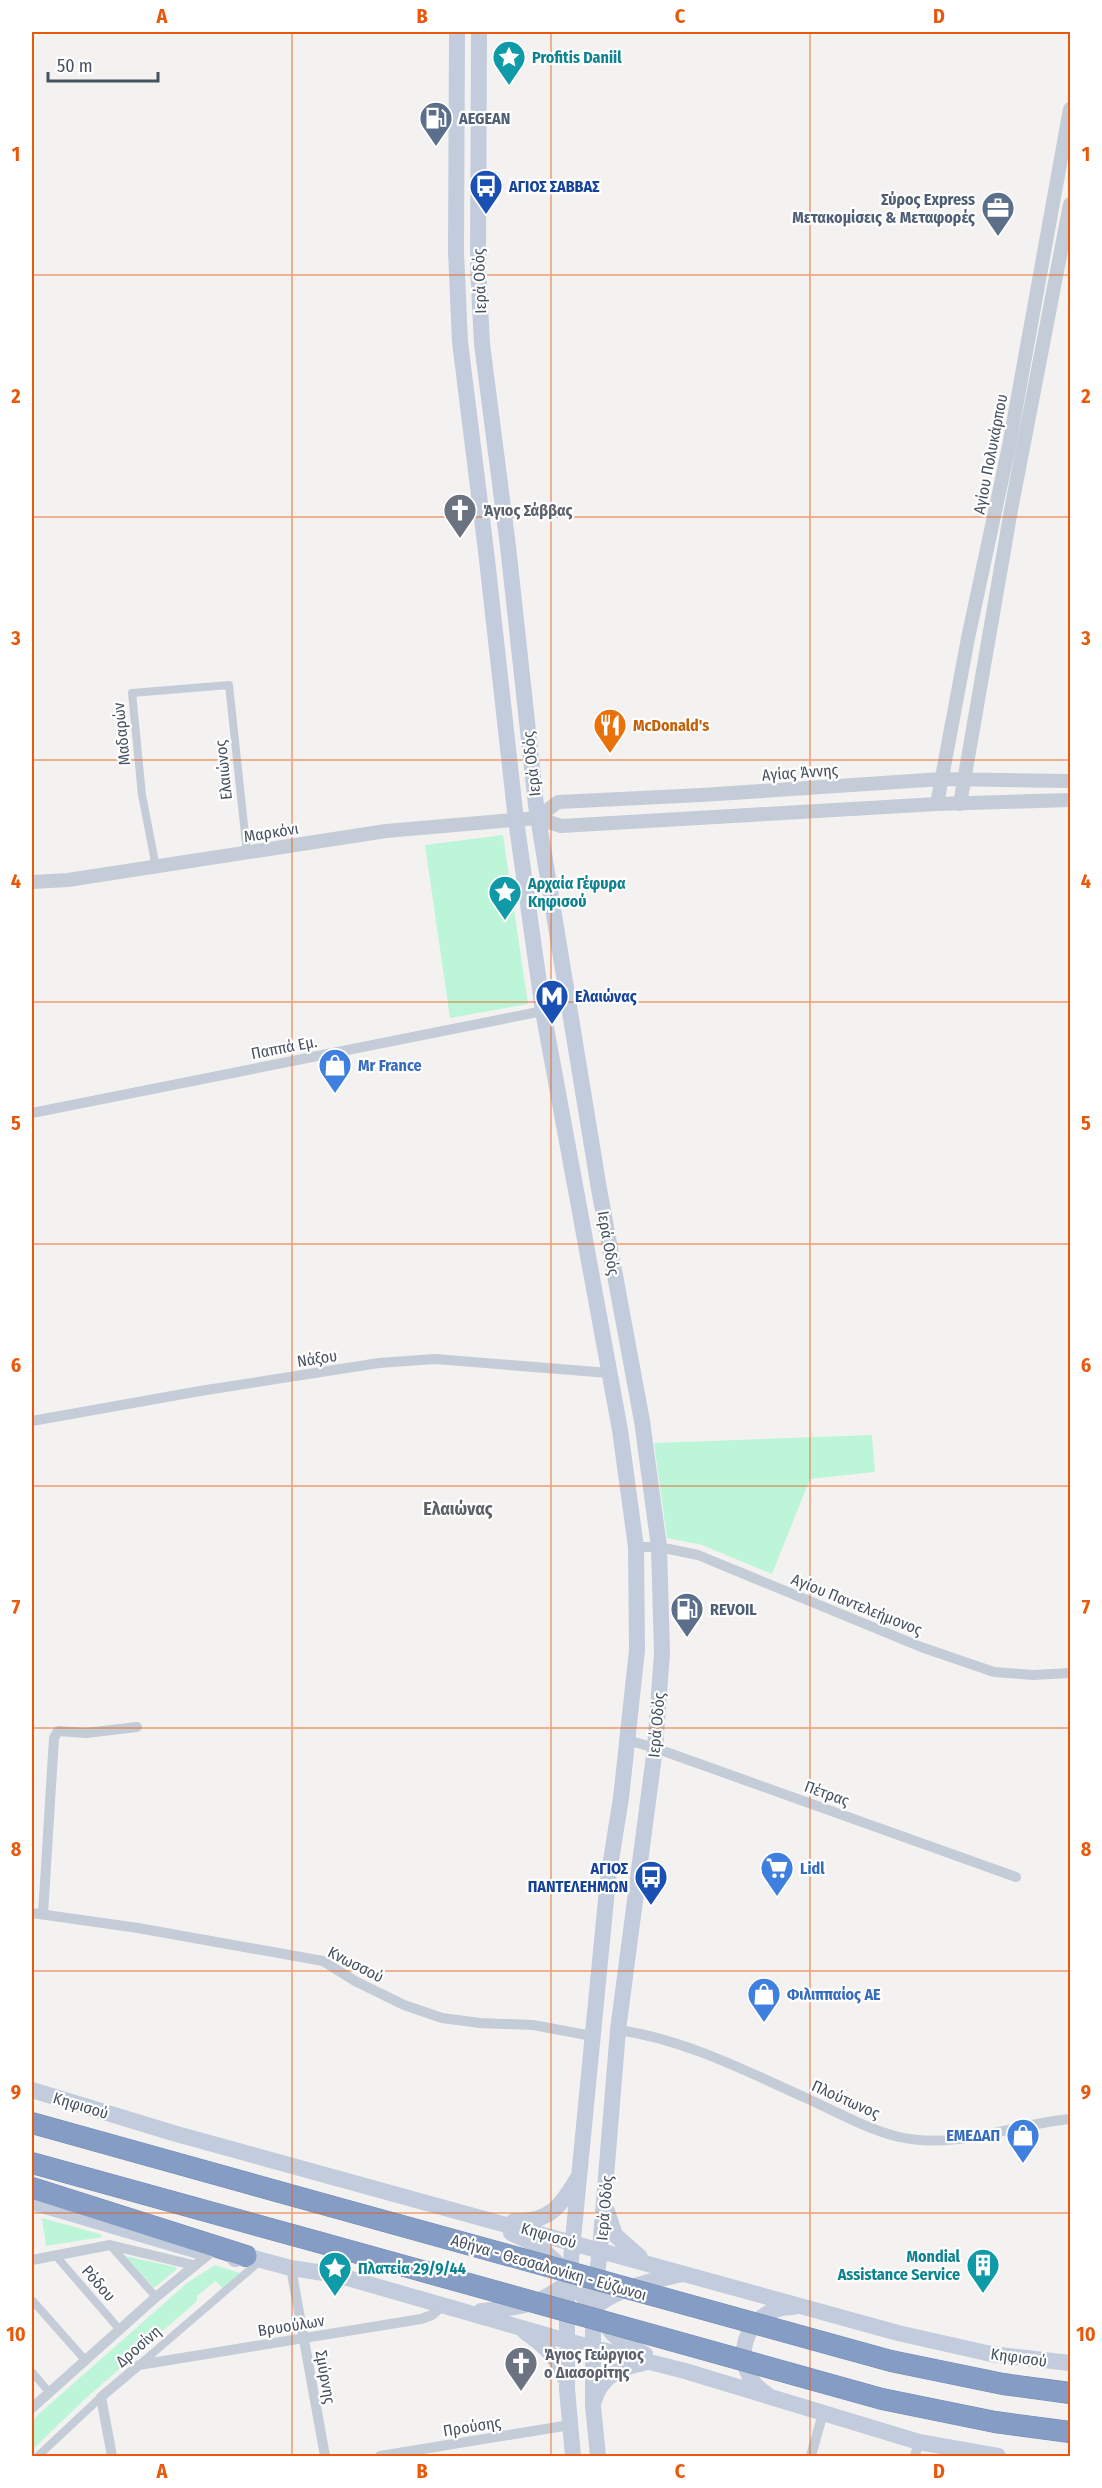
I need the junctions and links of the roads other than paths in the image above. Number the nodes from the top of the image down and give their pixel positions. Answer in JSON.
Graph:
{"nodes":[{"id":1,"x":457,"y":32,"type":"edge"},
{"id":2,"x":479,"y":32,"type":"edge"},
{"id":3,"x":1071,"y":110,"type":"edge"},
{"id":4,"x":1071,"y":204,"type":"edge"},
{"id":5,"x":229,"y":685,"type":"joint"},
{"id":6,"x":942,"y":779,"type":"junction"},
{"id":7,"x":964,"y":779,"type":"junction"},
{"id":8,"x":1071,"y":781,"type":"edge"},
{"id":9,"x":1071,"y":800,"type":"edge"},
{"id":10,"x":937,"y":804,"type":"junction"},
{"id":11,"x":960,"y":804,"type":"junction"},
{"id":12,"x":537,"y":818,"type":"junction"},
{"id":13,"x":516,"y":820,"type":"junction"},
{"id":14,"x":247,"y":853,"type":"junction"},
{"id":15,"x":156,"y":867,"type":"junction"},
{"id":16,"x":32,"y":882,"type":"edge"},
{"id":17,"x":543,"y":1011,"type":"junction"},
{"id":18,"x":32,"y":1113,"type":"edge"},
{"id":19,"x":609,"y":1373,"type":"junction"},
{"id":20,"x":32,"y":1421,"type":"edge"},
{"id":21,"x":636,"y":1547,"type":"junction"},
{"id":22,"x":659,"y":1547,"type":"junction"},
{"id":23,"x":1071,"y":1673,"type":"edge"},
{"id":24,"x":137,"y":1727,"type":"dead end"},
{"id":25,"x":627,"y":1740,"type":"junction"},
{"id":26,"x":656,"y":1748,"type":"junction"},
{"id":27,"x":1016,"y":1877,"type":"dead end"},
{"id":28,"x":37,"y":1913,"type":"edge"},
{"id":29,"x":618,"y":2030,"type":"junction"},
{"id":30,"x":592,"y":2036,"type":"junction"},
{"id":31,"x":32,"y":2090,"type":"edge"},
{"id":32,"x":32,"y":2099,"type":"edge"},
{"id":33,"x":1071,"y":2120,"type":"edge"},
{"id":34,"x":32,"y":2123,"type":"edge"},
{"id":35,"x":172,"y":2133,"type":"junction"},
{"id":36,"x":32,"y":2163,"type":"edge"},
{"id":37,"x":581,"y":2173,"type":"junction"},
{"id":38,"x":32,"y":2188,"type":"edge"},
{"id":39,"x":605,"y":2193,"type":"junction"},
{"id":40,"x":32,"y":2202,"type":"edge"},
{"id":41,"x":472,"y":2215,"type":"junction"},
{"id":42,"x":494,"y":2220,"type":"junction"},
{"id":43,"x":572,"y":2242,"type":"junction"},
{"id":44,"x":110,"y":2245,"type":"junction"},
{"id":45,"x":600,"y":2250,"type":"junction"},
{"id":46,"x":208,"y":2254,"type":"junction"},
{"id":47,"x":56,"y":2256,"type":"junction"},
{"id":48,"x":253,"y":2259,"type":"junction"},
{"id":49,"x":32,"y":2260,"type":"edge"},
{"id":50,"x":648,"y":2263,"type":"junction"},
{"id":51,"x":194,"y":2265,"type":"junction"},
{"id":52,"x":291,"y":2268,"type":"junction"},
{"id":53,"x":685,"y":2274,"type":"junction"},
{"id":54,"x":570,"y":2281,"type":"junction"},
{"id":55,"x":156,"y":2297,"type":"junction"},
{"id":56,"x":32,"y":2300,"type":"edge"},
{"id":57,"x":443,"y":2305,"type":"junction"},
{"id":58,"x":593,"y":2308,"type":"junction"},
{"id":59,"x":806,"y":2308,"type":"junction"},
{"id":60,"x":469,"y":2312,"type":"junction"},
{"id":61,"x":512,"y":2324,"type":"junction"},
{"id":62,"x":120,"y":2330,"type":"junction"},
{"id":63,"x":304,"y":2338,"type":"junction"},
{"id":64,"x":567,"y":2341,"type":"junction"},
{"id":65,"x":592,"y":2347,"type":"junction"},
{"id":66,"x":86,"y":2361,"type":"junction"},
{"id":67,"x":647,"y":2362,"type":"junction"},
{"id":68,"x":1071,"y":2363,"type":"edge"},
{"id":69,"x":139,"y":2365,"type":"junction"},
{"id":70,"x":670,"y":2367,"type":"junction"},
{"id":71,"x":32,"y":2372,"type":"edge"},
{"id":72,"x":567,"y":2389,"type":"junction"},
{"id":73,"x":49,"y":2392,"type":"junction"},
{"id":74,"x":1071,"y":2393,"type":"edge"},
{"id":75,"x":101,"y":2397,"type":"junction"},
{"id":76,"x":781,"y":2401,"type":"junction"},
{"id":77,"x":593,"y":2406,"type":"junction"},
{"id":78,"x":32,"y":2408,"type":"edge"},
{"id":79,"x":823,"y":2413,"type":"junction"},
{"id":80,"x":570,"y":2425,"type":"junction"},
{"id":81,"x":1071,"y":2432,"type":"edge"},
{"id":82,"x":917,"y":2449,"type":"edge"},
{"id":83,"x":38,"y":2457,"type":"edge"},
{"id":84,"x":112,"y":2457,"type":"edge"},
{"id":85,"x":325,"y":2457,"type":"edge"},
{"id":86,"x":380,"y":2457,"type":"edge"},
{"id":87,"x":573,"y":2457,"type":"edge"},
{"id":88,"x":598,"y":2457,"type":"edge"},
{"id":89,"x":812,"y":2457,"type":"edge"},
{"id":90,"x":999,"y":2457,"type":"edge"}],
"edges":[{"from":1,"to":13,"type":"main road","name":"Ιερά Οδός"},
{"from":2,"to":12,"type":"main road","name":"Ιερά Οδός"},
{"from":3,"to":6,"type":"street","name":"Αγίου Πολυκάρπου"},
{"from":4,"to":7,"type":"street","name":"Αγίου Πολυκάρπου"},
{"from":5,"to":14,"type":"street","name":"Ελαιώνος"},
{"from":5,"to":15,"type":"street","name":"Μαδαρών"},
{"from":6,"to":7,"type":"street","name":"Αγίας Άννης"},
{"from":6,"to":10,"type":"street","name":"Αγίου Πολυκάρπου"},
{"from":6,"to":12,"type":"street","name":"Αγίας Άννης"},
{"from":7,"to":8,"type":"street","name":"Αγίας Άννης"},
{"from":7,"to":11,"type":"street","name":"Αγίου Πολυκάρπου"},
{"from":9,"to":11,"type":"street","name":"Αγίας Άννης"},
{"from":10,"to":11,"type":"street","name":"Αγίας Άννης"},
{"from":10,"to":12,"type":"street","name":"Αγίας Άννης"},
{"from":12,"to":13,"type":"street","name":"Αγίας Άννης"},
{"from":12,"to":22,"type":"main road","name":"Ιερά Οδός"},
{"from":13,"to":14,"type":"street","name":"Μαρκόνι"},
{"from":13,"to":17,"type":"main road","name":"Ιερά Οδός"},
{"from":14,"to":15,"type":"street","name":"Μαρκόνι"},
{"from":15,"to":16,"type":"street","name":"Μαρκόνι"},
{"from":17,"to":18,"type":"street","name":"Παππά Εμ."},
{"from":17,"to":19,"type":"main road","name":"Ιερά Οδός"},
{"from":19,"to":20,"type":"street","name":"Νάξου"},
{"from":19,"to":21,"type":"main road","name":"Ιερά Οδός"},
{"from":21,"to":22,"type":"street","name":"Αγίου Παντελεήμονος"},
{"from":21,"to":25,"type":"main road","name":"Ιερά Οδός"},
{"from":22,"to":23,"type":"street","name":"Αγίου Παντελεήμονος"},
{"from":22,"to":26,"type":"main road","name":"Ιερά Οδός"},
{"from":24,"to":28,"type":"street"},
{"from":25,"to":26,"type":"street","name":"Πέτρας"},
{"from":25,"to":30,"type":"main road","name":"Ιερά Οδός"},
{"from":26,"to":27,"type":"street","name":"Πέτρας"},
{"from":26,"to":29,"type":"main road","name":"Ιερά Οδός"},
{"from":28,"to":30,"type":"street","name":"Κνωσσού"},
{"from":29,"to":33,"type":"street","name":"Πλούτωνος"},
{"from":29,"to":39,"type":"main road","name":"Ιερά Οδός"},
{"from":30,"to":37,"type":"main road","name":"Ιερά Οδός"},
{"from":31,"to":35,"type":"main road","name":"Κηφισού"},
{"from":32,"to":35,"type":"main road"},
{"from":34,"to":74,"type":"highway","name":"Αθήνα - Θεσσαλονίκη - Εύζωνοι","bridge":true},
{"from":35,"to":41,"type":"main road","name":"Κηφισού"},
{"from":36,"to":81,"type":"highway","bridge":true},
{"from":37,"to":42,"type":"main road"},
{"from":37,"to":43,"type":"main road","name":"Ιερά Οδός"},
{"from":38,"to":48,"type":"highway"},
{"from":39,"to":45,"type":"main road","name":"Ιερά Οδός"},
{"from":39,"to":50,"type":"main road"},
{"from":40,"to":46,"type":"main road"},
{"from":41,"to":42,"type":"main road","name":"Κηφισού"},
{"from":41,"to":54,"type":"main road"},
{"from":42,"to":43,"type":"main road","name":"Κηφισού"},
{"from":43,"to":45,"type":"main road","name":"Κηφισού"},
{"from":43,"to":54,"type":"main road","name":"Ιερά Οδός"},
{"from":44,"to":47,"type":"street"},
{"from":44,"to":51,"type":"street"},
{"from":44,"to":55,"type":"street"},
{"from":45,"to":50,"type":"main road","name":"Κηφισού"},
{"from":45,"to":54,"type":"main road"},
{"from":45,"to":58,"type":"main road","name":"Ιερά Οδός"},
{"from":46,"to":48,"type":"main road"},
{"from":46,"to":51,"type":"street","name":"Δροσίνη"},
{"from":47,"to":49,"type":"street"},
{"from":47,"to":62,"type":"street","name":"Ρόδου"},
{"from":48,"to":52,"type":"main road"},
{"from":48,"to":69,"type":"street","name":"Δροσίνη"},
{"from":50,"to":53,"type":"main road","name":"Κηφισού"},
{"from":51,"to":55,"type":"street","name":"Δροσίνη"},
{"from":52,"to":57,"type":"main road"},
{"from":52,"to":63,"type":"street","name":"Σμύρνης"},
{"from":53,"to":58,"type":"main road"},
{"from":53,"to":59,"type":"main road","name":"Κηφισού"},
{"from":54,"to":58,"type":"main road"},
{"from":54,"to":60,"type":"main road"},
{"from":54,"to":64,"type":"main road","name":"Ιερά Οδός"},
{"from":55,"to":62,"type":"street","name":"Δροσίνη"},
{"from":56,"to":66,"type":"street"},
{"from":57,"to":60,"type":"main road"},
{"from":57,"to":63,"type":"street","name":"Βρυούλων"},
{"from":58,"to":64,"type":"main road"},
{"from":58,"to":65,"type":"main road","name":"Ιερά Οδός"},
{"from":58,"to":70,"type":"main road"},
{"from":59,"to":68,"type":"main road","name":"Κηφισού"},
{"from":59,"to":76,"type":"main road"},
{"from":60,"to":61,"type":"main road"},
{"from":61,"to":64,"type":"main road"},
{"from":61,"to":72,"type":"main road"},
{"from":62,"to":66,"type":"street","name":"Δροσίνη"},
{"from":63,"to":69,"type":"street","name":"Βρυούλων"},
{"from":63,"to":85,"type":"street","name":"Σμύρνης"},
{"from":64,"to":65,"type":"main road"},
{"from":64,"to":72,"type":"main road","name":"Ιερά Οδός"},
{"from":65,"to":67,"type":"main road"},
{"from":65,"to":77,"type":"main road","name":"Ιερά Οδός"},
{"from":66,"to":73,"type":"street","name":"Δροσίνη"},
{"from":67,"to":70,"type":"main road"},
{"from":67,"to":77,"type":"main road"},
{"from":69,"to":75,"type":"street","name":"Δροσίνη"},
{"from":70,"to":76,"type":"main road"},
{"from":71,"to":73,"type":"street"},
{"from":72,"to":80,"type":"main road","name":"Ιερά Οδός"},
{"from":73,"to":78,"type":"street","name":"Δροσίνη"},
{"from":75,"to":83,"type":"street","name":"Δροσίνη"},
{"from":75,"to":84,"type":"street"},
{"from":76,"to":79,"type":"main road"},
{"from":77,"to":88,"type":"main road","name":"Ιερά Οδός"},
{"from":79,"to":82,"type":"main road"},
{"from":79,"to":89,"type":"street"},
{"from":80,"to":86,"type":"street","name":"Προύσης"},
{"from":80,"to":87,"type":"main road","name":"Ιερά Οδός"},
{"from":82,"to":90,"type":"main road"}]}
